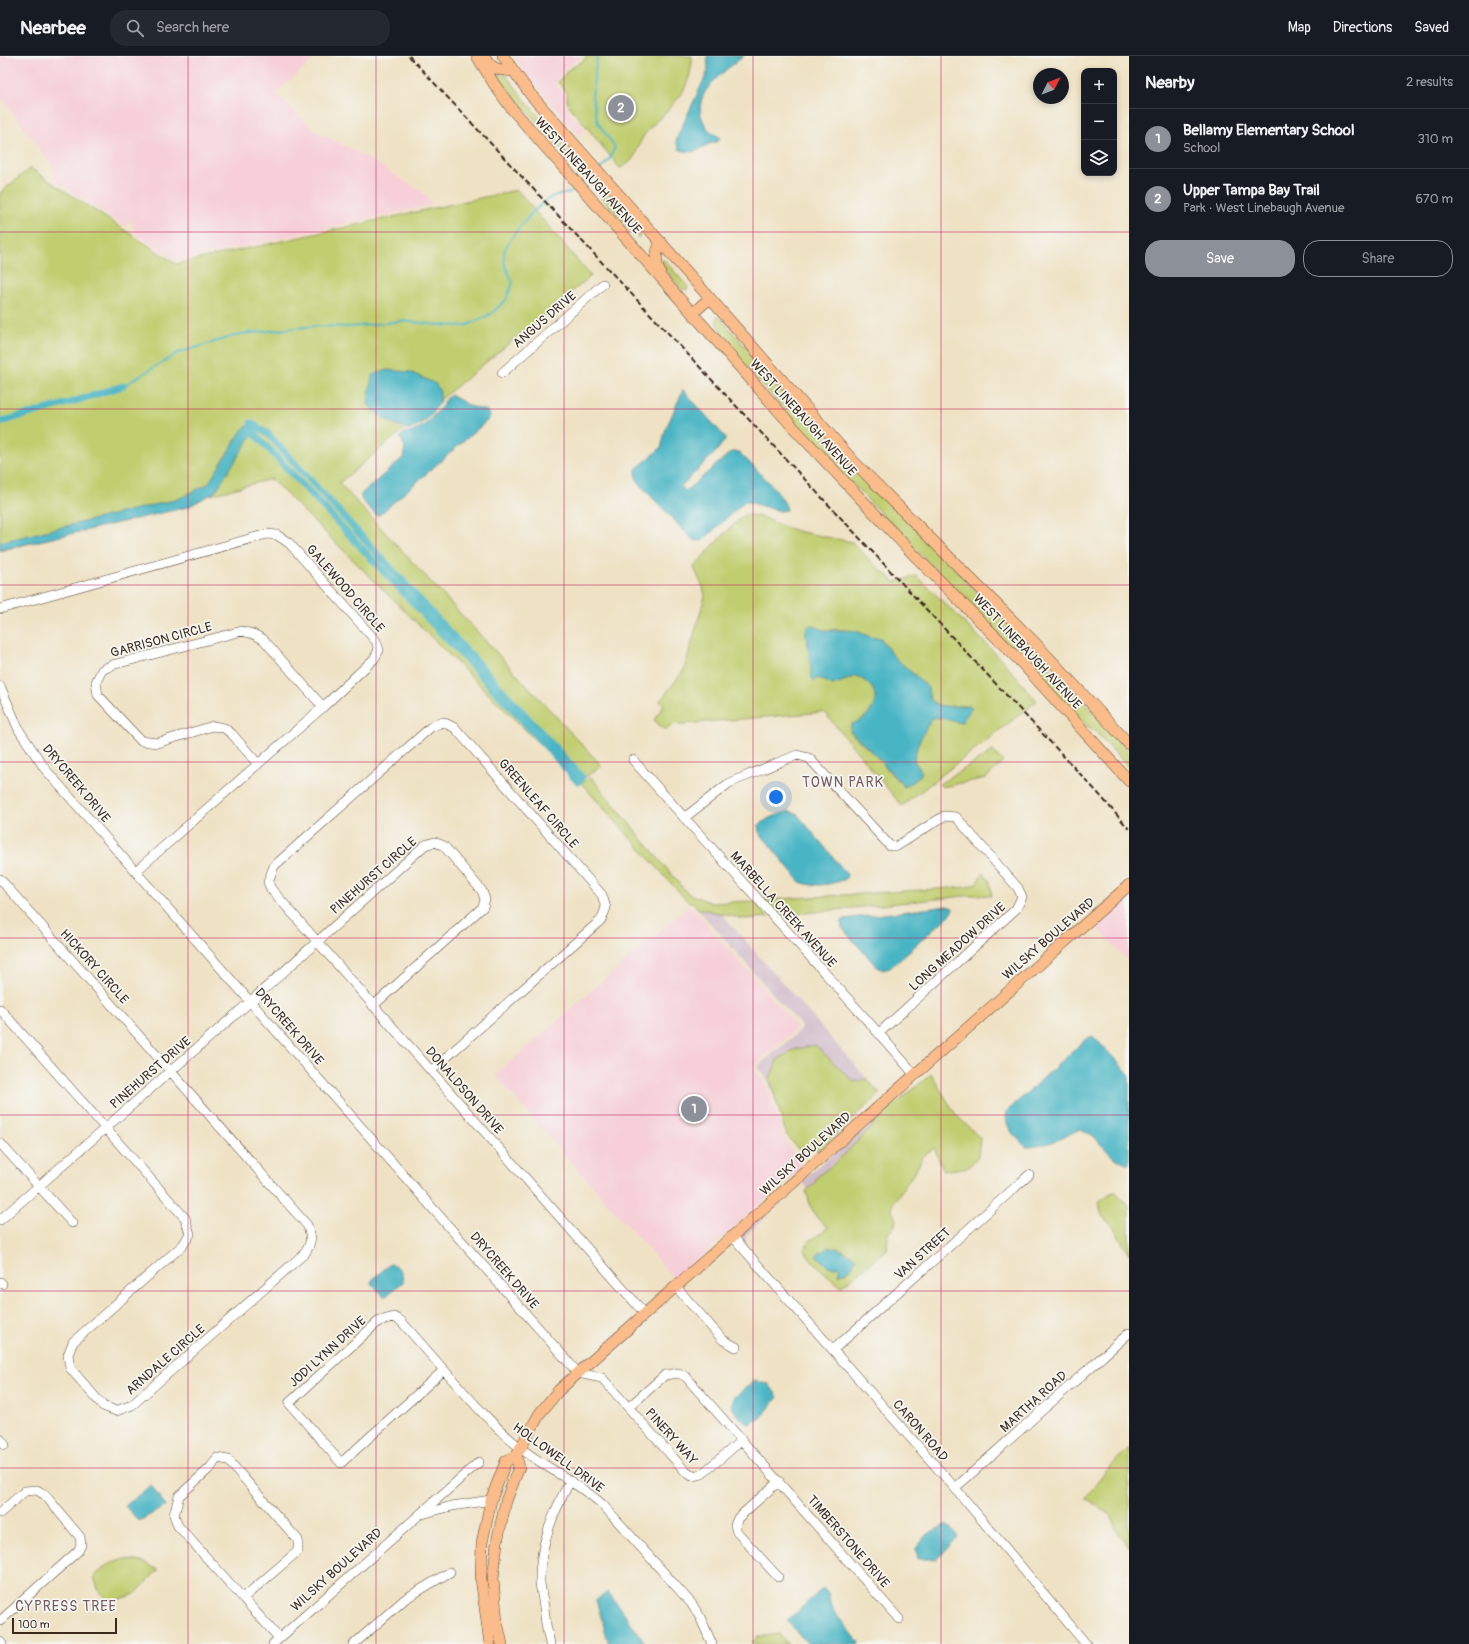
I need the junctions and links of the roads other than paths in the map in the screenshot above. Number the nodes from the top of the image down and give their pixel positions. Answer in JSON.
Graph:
{"nodes":[{"id":1,"x":477,"y":56,"type":"edge"},
{"id":2,"x":485,"y":56,"type":"edge"},
{"id":3,"x":503,"y":56,"type":"edge"},
{"id":4,"x":513,"y":71,"type":"junction"},
{"id":5,"x":661,"y":242,"type":"junction"},
{"id":6,"x":663,"y":279,"type":"junction"},
{"id":7,"x":603,"y":284,"type":"dead end"},
{"id":8,"x":710,"y":298,"type":"junction"},
{"id":9,"x":693,"y":313,"type":"junction"},
{"id":10,"x":502,"y":374,"type":"dead end"},
{"id":11,"x":0,"y":609,"type":"edge"},
{"id":12,"x":0,"y":686,"type":"edge"},
{"id":13,"x":323,"y":707,"type":"junction"},
{"id":14,"x":1129,"y":744,"type":"edge"},
{"id":15,"x":634,"y":760,"type":"dead end"},
{"id":16,"x":258,"y":764,"type":"junction"},
{"id":17,"x":1129,"y":781,"type":"edge"},
{"id":18,"x":684,"y":818,"type":"junction"},
{"id":19,"x":136,"y":871,"type":"junction"},
{"id":20,"x":0,"y":879,"type":"edge"},
{"id":21,"x":268,"y":882,"type":"joint"},
{"id":22,"x":1129,"y":885,"type":"edge"},
{"id":23,"x":317,"y":942,"type":"junction"},
{"id":24,"x":250,"y":1001,"type":"junction"},
{"id":25,"x":373,"y":1006,"type":"junction"},
{"id":26,"x":0,"y":1009,"type":"edge"},
{"id":27,"x":879,"y":1033,"type":"junction"},
{"id":28,"x":170,"y":1071,"type":"junction"},
{"id":29,"x":431,"y":1071,"type":"junction"},
{"id":30,"x":915,"y":1075,"type":"junction"},
{"id":31,"x":105,"y":1128,"type":"junction"},
{"id":32,"x":0,"y":1143,"type":"edge"},
{"id":33,"x":1029,"y":1175,"type":"dead end"},
{"id":34,"x":39,"y":1187,"type":"junction"},
{"id":35,"x":0,"y":1220,"type":"edge"},
{"id":36,"x":72,"y":1223,"type":"dead end"},
{"id":37,"x":733,"y":1237,"type":"junction"},
{"id":38,"x":676,"y":1287,"type":"junction"},
{"id":39,"x":645,"y":1314,"type":"junction"},
{"id":40,"x":1129,"y":1334,"type":"edge"},
{"id":41,"x":736,"y":1347,"type":"dead end"},
{"id":42,"x":833,"y":1350,"type":"junction"},
{"id":43,"x":444,"y":1370,"type":"junction"},
{"id":44,"x":578,"y":1373,"type":"junction"},
{"id":45,"x":629,"y":1407,"type":"junction"},
{"id":46,"x":742,"y":1440,"type":"junction"},
{"id":47,"x":518,"y":1452,"type":"junction"},
{"id":48,"x":479,"y":1462,"type":"dead end"},
{"id":49,"x":570,"y":1481,"type":"junction"},
{"id":50,"x":779,"y":1481,"type":"junction"},
{"id":51,"x":955,"y":1488,"type":"junction"},
{"id":52,"x":490,"y":1500,"type":"junction"},
{"id":53,"x":0,"y":1513,"type":"edge"},
{"id":54,"x":418,"y":1515,"type":"junction"},
{"id":55,"x":450,"y":1572,"type":"dead end"},
{"id":56,"x":778,"y":1577,"type":"dead end"},
{"id":57,"x":243,"y":1598,"type":"junction"},
{"id":58,"x":899,"y":1619,"type":"dead end"},
{"id":59,"x":0,"y":1621,"type":"edge"},
{"id":60,"x":276,"y":1641,"type":"edge"},
{"id":61,"x":354,"y":1644,"type":"edge"},
{"id":62,"x":490,"y":1644,"type":"edge"},
{"id":63,"x":502,"y":1644,"type":"edge"},
{"id":64,"x":550,"y":1644,"type":"edge"},
{"id":65,"x":712,"y":1644,"type":"edge"},
{"id":66,"x":1086,"y":1644,"type":"edge"}],
"edges":[{"from":1,"to":6,"type":"main road","name":"WEST LINEBAUGH AVENUE"},
{"from":2,"to":4,"type":"main road"},
{"from":3,"to":4,"type":"main road","name":"WEST LINEBAUGH AVENUE"},
{"from":4,"to":5,"type":"main road","name":"WEST LINEBAUGH AVENUE"},
{"from":5,"to":6,"type":"main road"},
{"from":5,"to":8,"type":"main road","name":"WEST LINEBAUGH AVENUE"},
{"from":6,"to":9,"type":"main road","name":"WEST LINEBAUGH AVENUE"},
{"from":7,"to":10,"type":"street","name":"ANGUS DRIVE"},
{"from":8,"to":9,"type":"main road"},
{"from":8,"to":14,"type":"main road","name":"WEST LINEBAUGH AVENUE"},
{"from":9,"to":17,"type":"main road","name":"WEST LINEBAUGH AVENUE"},
{"from":11,"to":13,"type":"street","name":"GALEWOOD CIRCLE"},
{"from":12,"to":19,"type":"street","name":"DRYCREEK DRIVE"},
{"from":13,"to":16,"type":"street","name":"GALEWOOD CIRCLE"},
{"from":13,"to":16,"type":"street","name":"GARRISON CIRCLE"},
{"from":15,"to":18,"type":"street","name":"MARBELLA CREEK AVENUE"},
{"from":16,"to":19,"type":"street","name":"GALEWOOD CIRCLE"},
{"from":18,"to":27,"type":"street","name":"MARBELLA CREEK AVENUE"},
{"from":18,"to":27,"type":"street","name":"LONG MEADOW DRIVE"},
{"from":19,"to":24,"type":"street","name":"DRYCREEK DRIVE"},
{"from":20,"to":28,"type":"street","name":"HICKORY CIRCLE"},
{"from":21,"to":23,"type":"street","name":"DONALDSON DRIVE"},
{"from":21,"to":29,"type":"street","name":"GREENLEAF CIRCLE"},
{"from":22,"to":30,"type":"main road","name":"WILSKY BOULEVARD"},
{"from":23,"to":24,"type":"street","name":"PINEHURST DRIVE"},
{"from":23,"to":25,"type":"street","name":"DONALDSON DRIVE"},
{"from":23,"to":25,"type":"street","name":"PINEHURST CIRCLE"},
{"from":24,"to":28,"type":"street","name":"PINEHURST DRIVE"},
{"from":24,"to":44,"type":"street","name":"DRYCREEK DRIVE"},
{"from":25,"to":29,"type":"street","name":"DONALDSON DRIVE"},
{"from":26,"to":31,"type":"street"},
{"from":27,"to":30,"type":"street","name":"MARBELLA CREEK AVENUE"},
{"from":28,"to":31,"type":"street","name":"PINEHURST DRIVE"},
{"from":28,"to":31,"type":"street","name":"ARNDALE CIRCLE"},
{"from":29,"to":39,"type":"street","name":"DONALDSON DRIVE"},
{"from":30,"to":37,"type":"main road","name":"WILSKY BOULEVARD"},
{"from":31,"to":34,"type":"street","name":"PINEHURST DRIVE"},
{"from":32,"to":34,"type":"street"},
{"from":33,"to":42,"type":"street","name":"VAN STREET"},
{"from":34,"to":35,"type":"street","name":"PINEHURST DRIVE"},
{"from":34,"to":36,"type":"street"},
{"from":37,"to":38,"type":"main road","name":"WILSKY BOULEVARD"},
{"from":37,"to":42,"type":"street","name":"CARON ROAD"},
{"from":38,"to":39,"type":"main road","name":"WILSKY BOULEVARD"},
{"from":38,"to":41,"type":"street"},
{"from":39,"to":44,"type":"main road","name":"WILSKY BOULEVARD"},
{"from":40,"to":51,"type":"street","name":"MARTHA ROAD"},
{"from":42,"to":51,"type":"street","name":"CARON ROAD"},
{"from":43,"to":43,"type":"street","name":"JODI LYNN DRIVE"},
{"from":43,"to":47,"type":"street","name":"HOLLOWELL DRIVE"},
{"from":44,"to":45,"type":"street","name":"PINERY WAY"},
{"from":44,"to":47,"type":"main road","name":"WILSKY BOULEVARD"},
{"from":45,"to":46,"type":"street"},
{"from":45,"to":46,"type":"street","name":"PINERY WAY"},
{"from":46,"to":50,"type":"street"},
{"from":47,"to":49,"type":"street","name":"HOLLOWELL DRIVE"},
{"from":47,"to":52,"type":"main road","name":"WILSKY BOULEVARD"},
{"from":47,"to":63,"type":"main road"},
{"from":48,"to":54,"type":"street","name":"WILSKY BOULEVARD"},
{"from":49,"to":64,"type":"street"},
{"from":49,"to":65,"type":"street","name":"HOLLOWELL DRIVE"},
{"from":50,"to":56,"type":"street"},
{"from":50,"to":58,"type":"street","name":"TIMBERSTONE DRIVE"},
{"from":51,"to":66,"type":"street","name":"CARON ROAD"},
{"from":52,"to":54,"type":"street","name":"WILSKY BOULEVARD"},
{"from":52,"to":62,"type":"main road","name":"WILSKY BOULEVARD"},
{"from":53,"to":59,"type":"street"},
{"from":54,"to":60,"type":"street","name":"WILSKY BOULEVARD"},
{"from":55,"to":61,"type":"street"},
{"from":57,"to":57,"type":"street"},
{"from":57,"to":60,"type":"street"}]}
